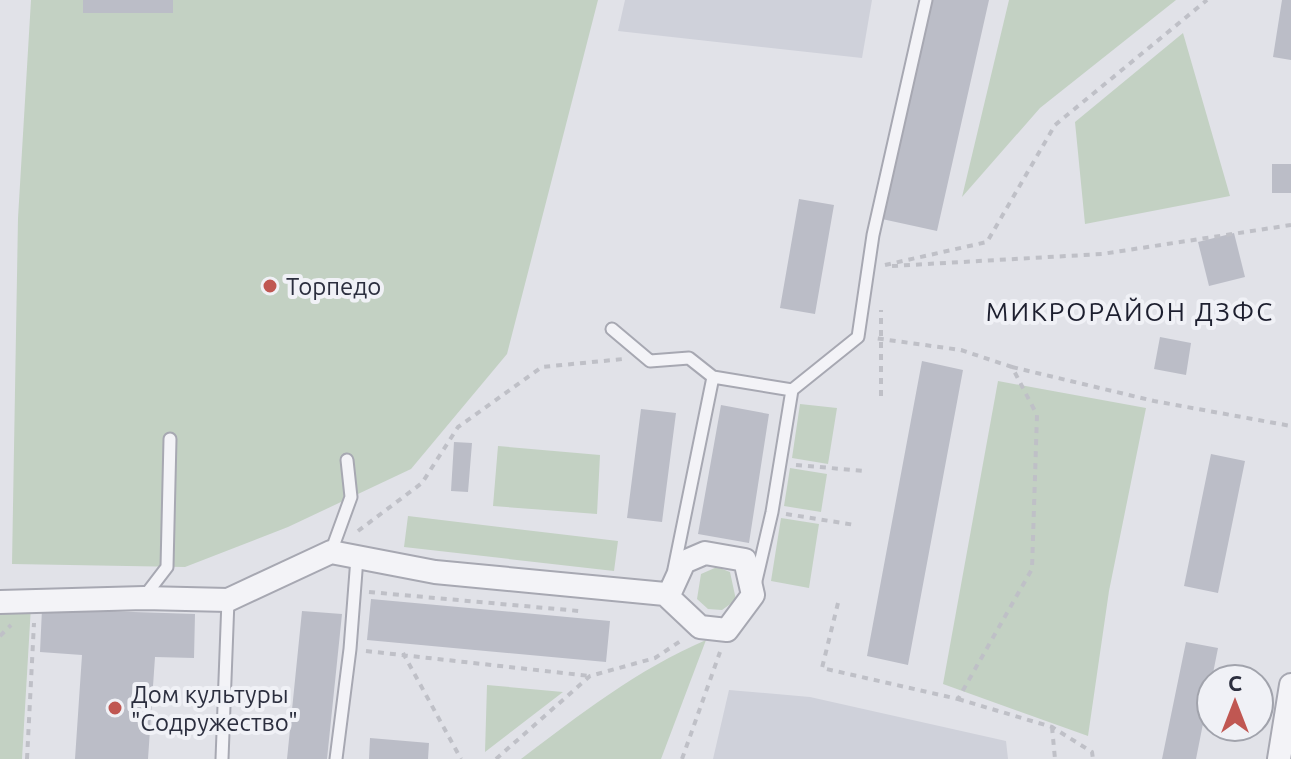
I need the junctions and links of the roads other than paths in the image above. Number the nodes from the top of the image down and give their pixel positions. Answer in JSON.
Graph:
{"nodes":[{"id":1,"x":926,"y":0,"type":"edge"},
{"id":2,"x":612,"y":329,"type":"dead end"},
{"id":3,"x":713,"y":377,"type":"junction"},
{"id":4,"x":792,"y":390,"type":"junction"},
{"id":5,"x":170,"y":439,"type":"dead end"},
{"id":6,"x":347,"y":460,"type":"dead end"},
{"id":7,"x":331,"y":552,"type":"junction"},
{"id":8,"x":357,"y":558,"type":"junction"},
{"id":9,"x":753,"y":595,"type":"junction"},
{"id":10,"x":668,"y":597,"type":"junction"},
{"id":11,"x":144,"y":598,"type":"junction"},
{"id":12,"x":228,"y":600,"type":"junction"},
{"id":13,"x":0,"y":602,"type":"edge"},
{"id":14,"x":1291,"y":685,"type":"edge"},
{"id":15,"x":222,"y":759,"type":"edge"},
{"id":16,"x":336,"y":759,"type":"edge"},
{"id":17,"x":1279,"y":759,"type":"edge"}],
"edges":[{"from":1,"to":4,"type":"lane"},
{"from":2,"to":3,"type":"lane"},
{"from":3,"to":4,"type":"lane"},
{"from":3,"to":10,"type":"lane"},
{"from":4,"to":9,"type":"lane"},
{"from":5,"to":11,"type":"lane"},
{"from":6,"to":7,"type":"lane"},
{"from":7,"to":8,"type":"street"},
{"from":7,"to":12,"type":"street"},
{"from":8,"to":10,"type":"street"},
{"from":8,"to":16,"type":"lane"},
{"from":9,"to":10,"type":"street"},
{"from":9,"to":10,"type":"street"},
{"from":11,"to":12,"type":"street"},
{"from":11,"to":13,"type":"street"},
{"from":12,"to":15,"type":"lane"},
{"from":14,"to":17,"type":"street"}]}
